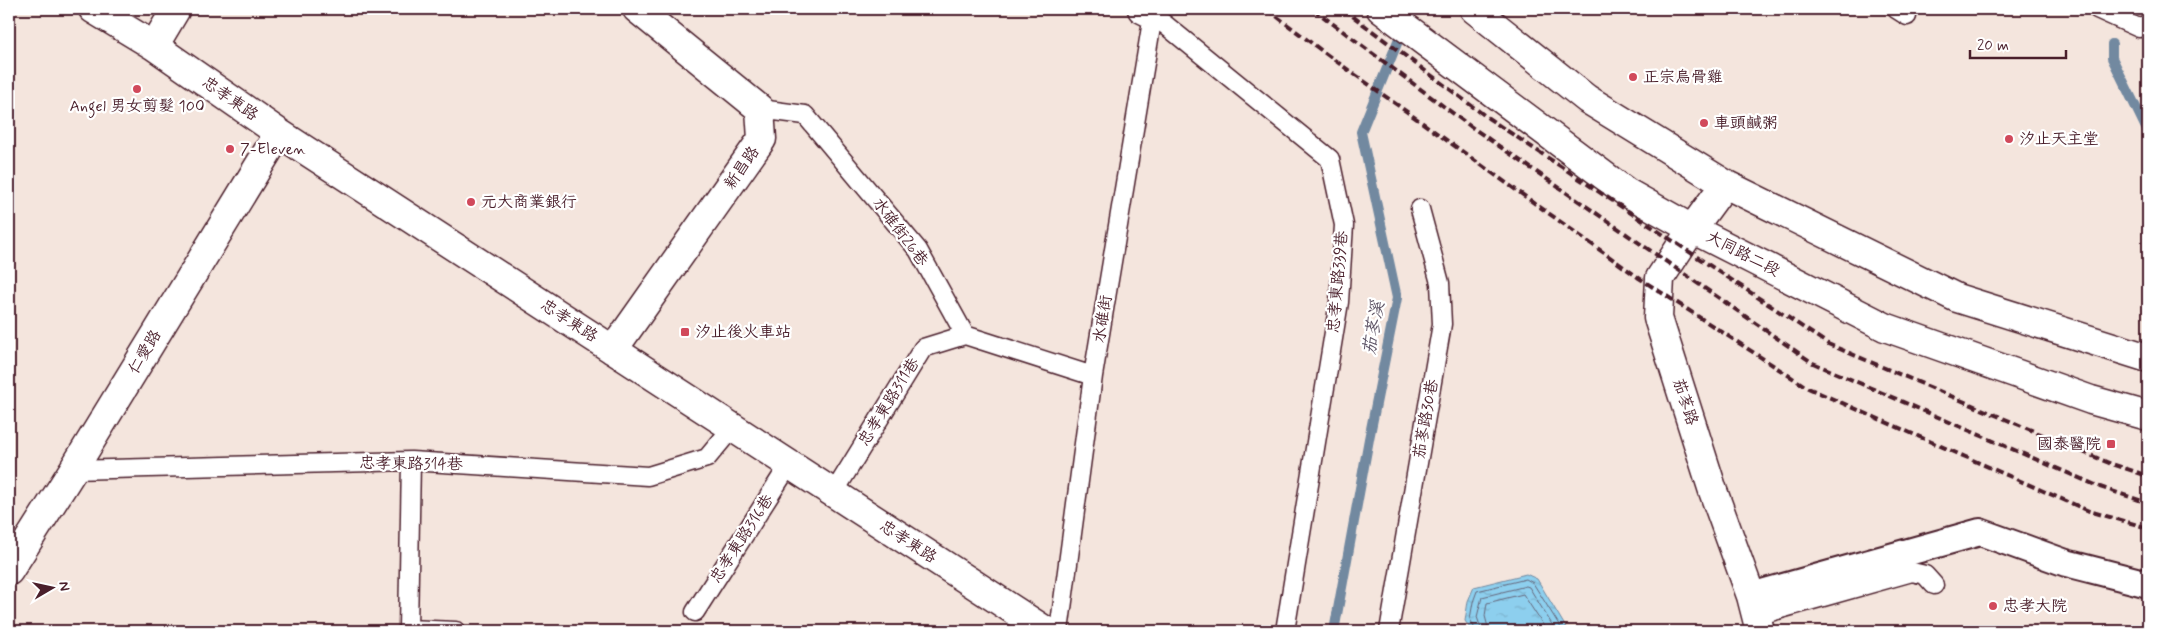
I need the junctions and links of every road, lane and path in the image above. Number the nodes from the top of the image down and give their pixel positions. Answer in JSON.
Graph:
{"nodes":[{"id":1,"x":93,"y":9,"type":"edge"},
{"id":2,"x":176,"y":9,"type":"edge"},
{"id":3,"x":637,"y":9,"type":"edge"},
{"id":4,"x":1381,"y":9,"type":"edge"},
{"id":5,"x":1474,"y":9,"type":"edge"},
{"id":6,"x":2097,"y":9,"type":"edge"},
{"id":7,"x":1149,"y":11,"type":"edge"},
{"id":8,"x":2148,"y":24,"type":"edge"},
{"id":9,"x":154,"y":46,"type":"junction"},
{"id":10,"x":760,"y":110,"type":"junction"},
{"id":11,"x":280,"y":133,"type":"junction"},
{"id":12,"x":1725,"y":184,"type":"junction"},
{"id":13,"x":1420,"y":209,"type":"dead end"},
{"id":14,"x":1692,"y":229,"type":"junction"},
{"id":15,"x":965,"y":336,"type":"junction"},
{"id":16,"x":613,"y":350,"type":"junction"},
{"id":17,"x":2148,"y":358,"type":"edge"},
{"id":18,"x":1093,"y":376,"type":"junction"},
{"id":19,"x":2148,"y":416,"type":"edge"},
{"id":20,"x":732,"y":428,"type":"junction"},
{"id":21,"x":411,"y":461,"type":"junction"},
{"id":22,"x":790,"y":465,"type":"junction"},
{"id":23,"x":73,"y":470,"type":"junction"},
{"id":24,"x":833,"y":494,"type":"junction"},
{"id":25,"x":9,"y":571,"type":"edge"},
{"id":26,"x":2148,"y":584,"type":"edge"},
{"id":27,"x":1934,"y":585,"type":"dead end"},
{"id":28,"x":696,"y":612,"type":"dead end"},
{"id":29,"x":1756,"y":615,"type":"edge"},
{"id":30,"x":456,"y":631,"type":"edge"},
{"id":31,"x":1046,"y":631,"type":"edge"},
{"id":32,"x":1059,"y":631,"type":"edge"},
{"id":33,"x":1285,"y":631,"type":"edge"},
{"id":34,"x":1390,"y":631,"type":"edge"}],
"edges":[{"from":1,"to":9,"type":"street","name":"忠孝東路"},
{"from":2,"to":9,"type":"street"},
{"from":3,"to":10,"type":"street"},
{"from":4,"to":14,"type":"street","name":"大同路二段"},
{"from":5,"to":12,"type":"street"},
{"from":6,"to":8,"type":"lane"},
{"from":7,"to":18,"type":"lane","name":"水碓街"},
{"from":7,"to":33,"type":"lane","name":"忠孝東路339巷"},
{"from":9,"to":11,"type":"street","name":"忠孝東路"},
{"from":10,"to":15,"type":"lane","name":"水碓街26巷"},
{"from":10,"to":16,"type":"street","name":"新昌路"},
{"from":11,"to":16,"type":"street","name":"忠孝東路"},
{"from":11,"to":23,"type":"street","name":"仁愛路"},
{"from":12,"to":14,"type":"street","name":"茄苳路"},
{"from":12,"to":17,"type":"street"},
{"from":13,"to":34,"type":"lane","name":"茄苳路30巷"},
{"from":14,"to":19,"type":"street","name":"大同路二段"},
{"from":14,"to":29,"type":"street","name":"茄苳路"},
{"from":15,"to":18,"type":"lane"},
{"from":15,"to":24,"type":"lane","name":"忠孝東路311巷"},
{"from":16,"to":20,"type":"street","name":"忠孝東路"},
{"from":18,"to":32,"type":"lane","name":"水碓街"},
{"from":20,"to":21,"type":"lane","name":"忠孝東路314巷"},
{"from":20,"to":22,"type":"street","name":"忠孝東路"},
{"from":21,"to":23,"type":"lane","name":"忠孝東路314巷"},
{"from":21,"to":30,"type":"lane"},
{"from":22,"to":24,"type":"street","name":"忠孝東路"},
{"from":22,"to":28,"type":"lane","name":"忠孝東路316巷"},
{"from":23,"to":25,"type":"street","name":"仁愛路"},
{"from":24,"to":31,"type":"street","name":"忠孝東路"},
{"from":26,"to":29,"type":"street"},
{"from":27,"to":29,"type":"lane"}]}
